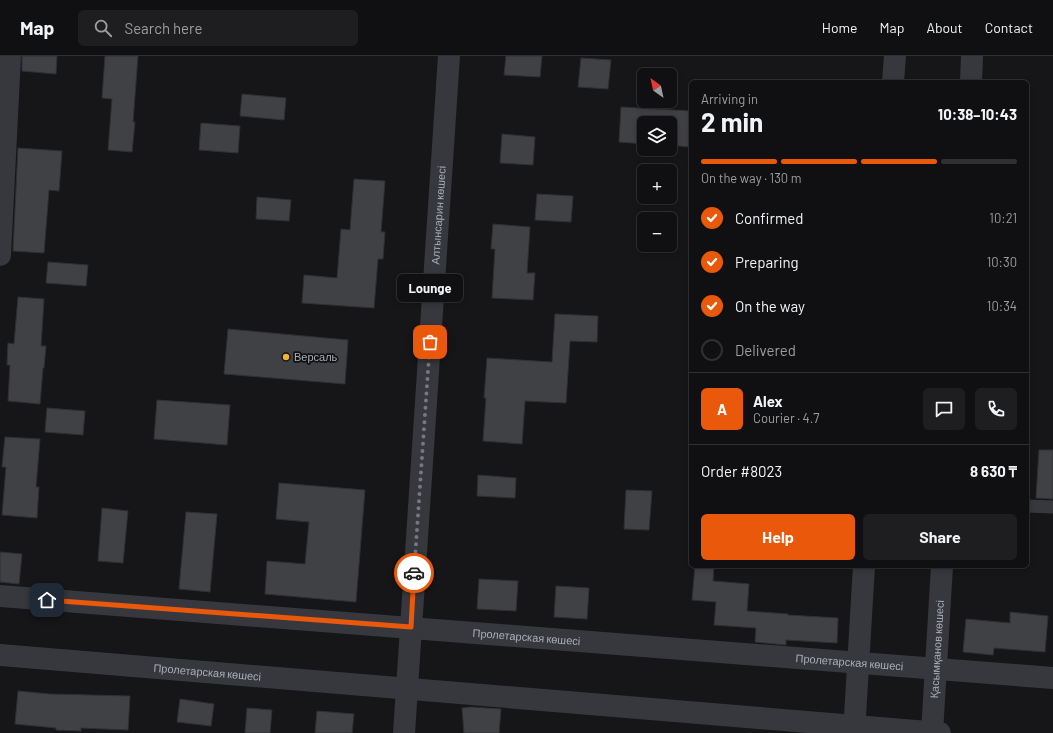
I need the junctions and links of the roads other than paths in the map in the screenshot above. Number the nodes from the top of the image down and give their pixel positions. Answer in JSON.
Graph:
{"nodes":[{"id":1,"x":10,"y":56,"type":"edge"},
{"id":2,"x":449,"y":56,"type":"edge"},
{"id":3,"x":895,"y":56,"type":"edge"},
{"id":4,"x":972,"y":56,"type":"edge"},
{"id":5,"x":893,"y":80,"type":"edge"},
{"id":6,"x":971,"y":80,"type":"edge"},
{"id":7,"x":0,"y":255,"type":"edge"},
{"id":8,"x":1029,"y":506,"type":"edge"},
{"id":9,"x":1053,"y":507,"type":"edge"},
{"id":10,"x":864,"y":568,"type":"edge"},
{"id":11,"x":942,"y":568,"type":"edge"},
{"id":12,"x":0,"y":596,"type":"edge"},
{"id":13,"x":411,"y":627,"type":"junction"},
{"id":14,"x":0,"y":655,"type":"edge"},
{"id":15,"x":858,"y":662,"type":"junction"},
{"id":16,"x":935,"y":668,"type":"junction"},
{"id":17,"x":1053,"y":678,"type":"edge"},
{"id":18,"x":406,"y":690,"type":"junction"},
{"id":19,"x":854,"y":729,"type":"edge"},
{"id":20,"x":404,"y":733,"type":"edge"},
{"id":21,"x":935,"y":733,"type":"edge"}],
"edges":[{"from":1,"to":7,"type":"street"},
{"from":2,"to":13,"type":"street","name":"Алтынсарин көшесі"},
{"from":3,"to":5,"type":"street"},
{"from":4,"to":6,"type":"street"},
{"from":8,"to":9,"type":"lane"},
{"from":10,"to":15,"type":"street"},
{"from":11,"to":16,"type":"street","name":"Қасымқанов көшесі"},
{"from":12,"to":13,"type":"street","name":"Пролетарская көшесі"},
{"from":13,"to":15,"type":"street","name":"Пролетарская көшесі"},
{"from":13,"to":18,"type":"street","name":"Алтынсарин көшесі"},
{"from":14,"to":18,"type":"street","name":"Пролетарская көшесі"},
{"from":15,"to":16,"type":"street","name":"Пролетарская көшесі"},
{"from":15,"to":19,"type":"street"},
{"from":16,"to":17,"type":"street","name":"Пролетарская көшесі"},
{"from":16,"to":21,"type":"street","name":"Қасымқанов көшесі"},
{"from":18,"to":19,"type":"street","name":"Пролетарская көшесі"},
{"from":18,"to":20,"type":"street","name":"Алтынсарин көшесі"},
{"from":19,"to":21,"type":"street","name":"Пролетарская көшесі"}]}
